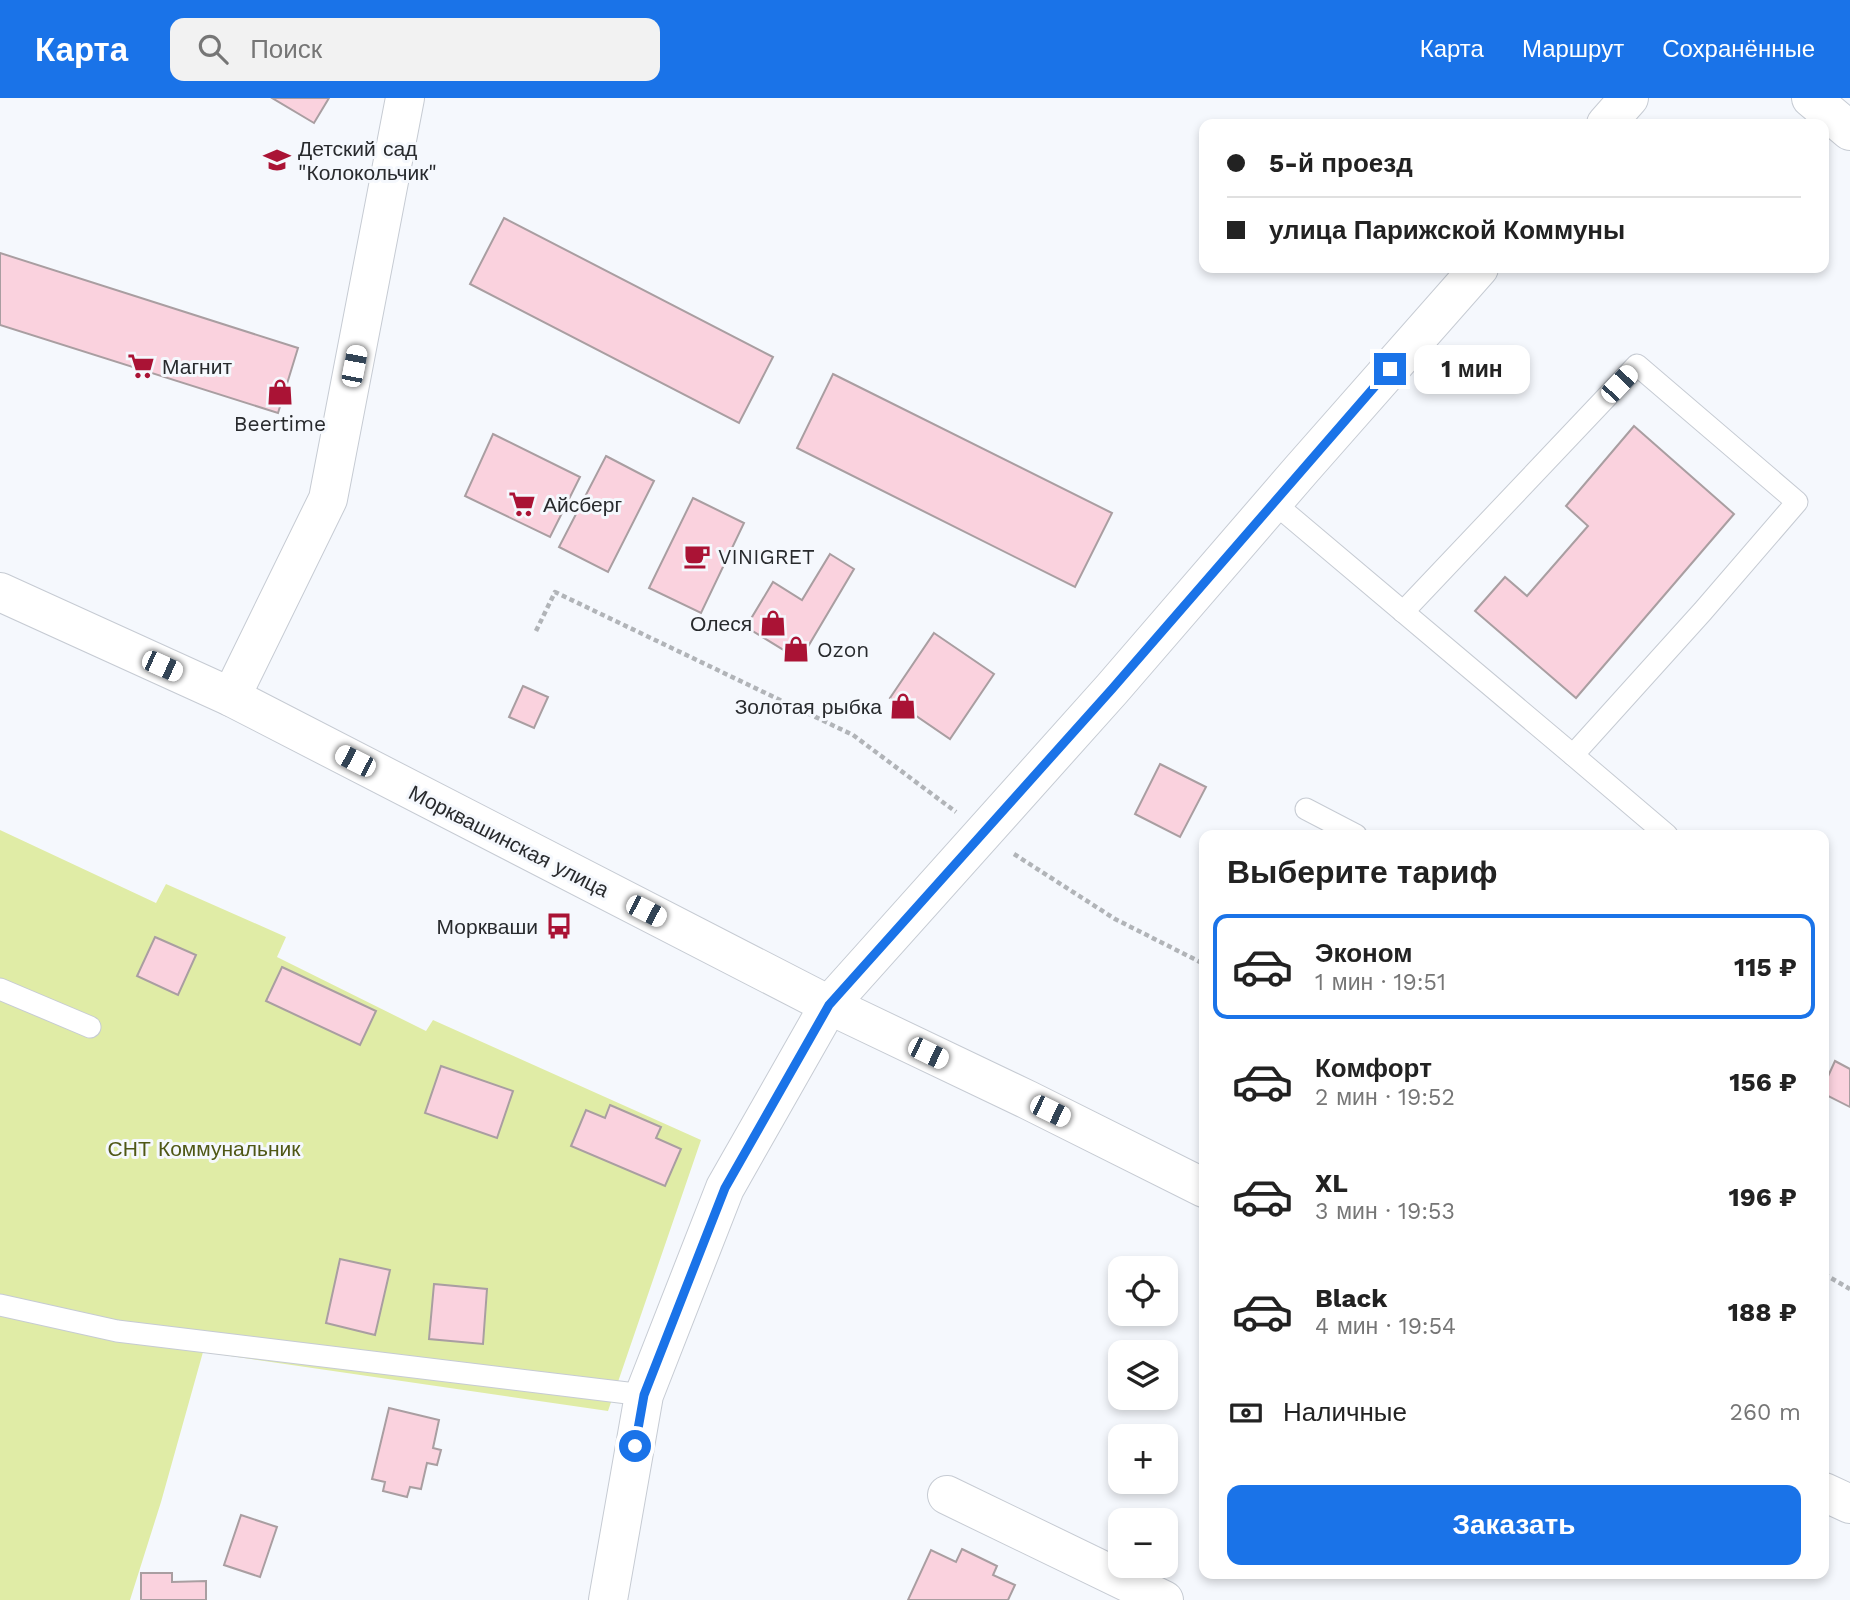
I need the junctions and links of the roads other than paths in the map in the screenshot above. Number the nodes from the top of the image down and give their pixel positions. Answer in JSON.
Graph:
{"nodes":[{"id":1,"x":405,"y":98,"type":"edge"},
{"id":2,"x":1629,"y":98,"type":"edge"},
{"id":3,"x":1811,"y":98,"type":"edge"},
{"id":4,"x":1610,"y":119,"type":"edge"},
{"id":5,"x":1850,"y":131,"type":"edge"},
{"id":6,"x":1475,"y":273,"type":"edge"},
{"id":7,"x":1273,"y":502,"type":"junction"},
{"id":8,"x":0,"y":593,"type":"edge"},
{"id":9,"x":1403,"y":612,"type":"junction"},
{"id":10,"x":231,"y":697,"type":"junction"},
{"id":11,"x":1573,"y":755,"type":"junction"},
{"id":12,"x":1306,"y":809,"type":"dead end"},
{"id":13,"x":1346,"y":830,"type":"edge"},
{"id":14,"x":1661,"y":830,"type":"edge"},
{"id":15,"x":0,"y":989,"type":"edge"},
{"id":16,"x":829,"y":1005,"type":"junction"},
{"id":17,"x":90,"y":1027,"type":"dead end"},
{"id":18,"x":1199,"y":1186,"type":"edge"},
{"id":19,"x":0,"y":1305,"type":"edge"},
{"id":20,"x":644,"y":1395,"type":"junction"},
{"id":21,"x":947,"y":1494,"type":"dead end"},
{"id":22,"x":1829,"y":1494,"type":"edge"},
{"id":23,"x":1850,"y":1504,"type":"edge"},
{"id":24,"x":608,"y":1600,"type":"edge"},
{"id":25,"x":1164,"y":1600,"type":"edge"}],
"edges":[{"from":1,"to":10,"type":"street"},
{"from":2,"to":4,"type":"street"},
{"from":3,"to":5,"type":"street"},
{"from":6,"to":7,"type":"street"},
{"from":7,"to":9,"type":"lane"},
{"from":7,"to":16,"type":"street"},
{"from":8,"to":10,"type":"street","name":"Морквашинская улица"},
{"from":9,"to":11,"type":"lane"},
{"from":9,"to":11,"type":"lane"},
{"from":10,"to":16,"type":"street","name":"Морквашинская улица"},
{"from":11,"to":14,"type":"lane"},
{"from":12,"to":13,"type":"lane"},
{"from":15,"to":17,"type":"lane"},
{"from":16,"to":18,"type":"street","name":"Морквашинская улица"},
{"from":16,"to":20,"type":"street"},
{"from":19,"to":20,"type":"lane"},
{"from":20,"to":24,"type":"street"},
{"from":21,"to":25,"type":"street"},
{"from":22,"to":23,"type":"street"}]}
